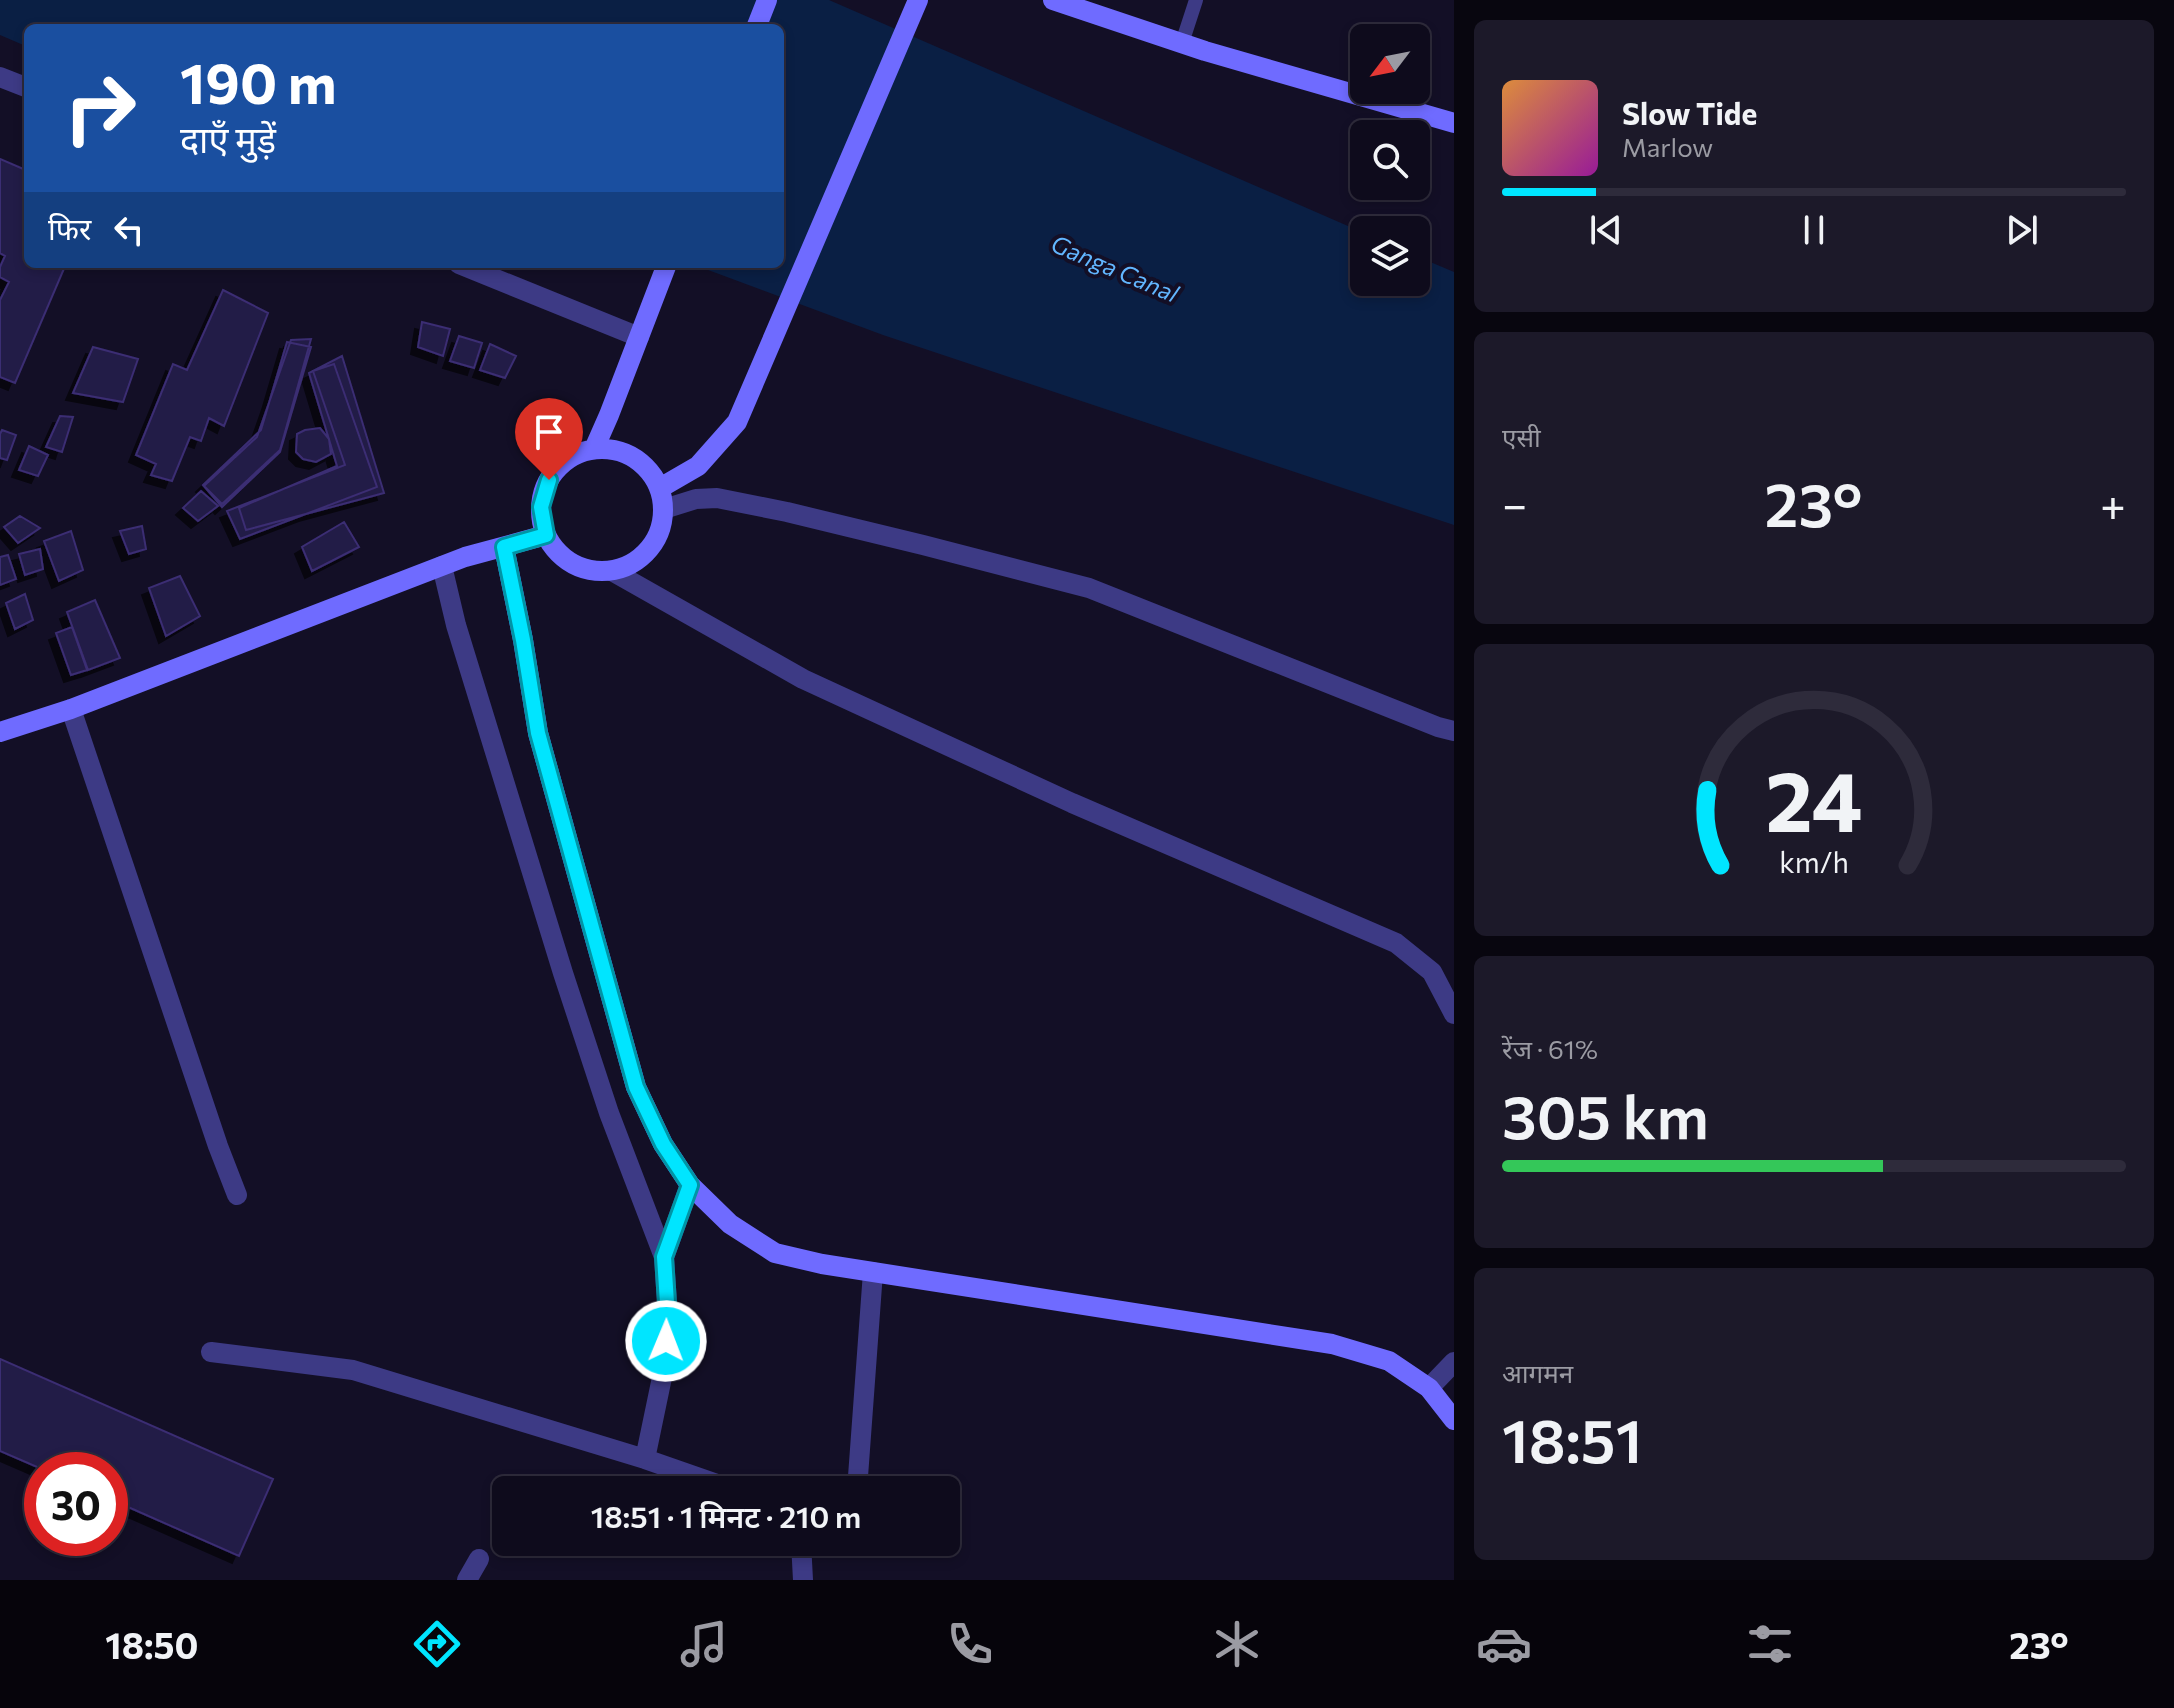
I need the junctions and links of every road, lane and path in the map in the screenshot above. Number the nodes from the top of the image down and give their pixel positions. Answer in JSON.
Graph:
{"nodes":[{"id":1,"x":767,"y":0,"type":"edge"},
{"id":2,"x":918,"y":0,"type":"edge"},
{"id":3,"x":1053,"y":0,"type":"edge"},
{"id":4,"x":1196,"y":0,"type":"edge"},
{"id":5,"x":758,"y":24,"type":"edge"},
{"id":6,"x":1182,"y":43,"type":"junction"},
{"id":7,"x":0,"y":77,"type":"edge"},
{"id":8,"x":24,"y":86,"type":"edge"},
{"id":9,"x":1454,"y":123,"type":"edge"},
{"id":10,"x":469,"y":268,"type":"edge"},
{"id":11,"x":665,"y":268,"type":"edge"},
{"id":12,"x":639,"y":337,"type":"junction"},
{"id":13,"x":594,"y":449,"type":"junction"},
{"id":14,"x":660,"y":488,"type":"junction"},
{"id":15,"x":664,"y":509,"type":"junction"},
{"id":16,"x":546,"y":535,"type":"junction"},
{"id":17,"x":504,"y":547,"type":"junction"},
{"id":18,"x":442,"y":566,"type":"junction"},
{"id":19,"x":612,"y":571,"type":"junction"},
{"id":20,"x":71,"y":709,"type":"junction"},
{"id":21,"x":1454,"y":731,"type":"edge"},
{"id":22,"x":0,"y":732,"type":"edge"},
{"id":23,"x":1454,"y":1014,"type":"edge"},
{"id":24,"x":690,"y":1185,"type":"junction"},
{"id":25,"x":237,"y":1195,"type":"dead end"},
{"id":26,"x":664,"y":1257,"type":"junction"},
{"id":27,"x":873,"y":1272,"type":"junction"},
{"id":28,"x":211,"y":1352,"type":"dead end"},
{"id":29,"x":1454,"y":1362,"type":"edge"},
{"id":30,"x":1429,"y":1388,"type":"junction"},
{"id":31,"x":1454,"y":1420,"type":"edge"},
{"id":32,"x":645,"y":1459,"type":"junction"},
{"id":33,"x":694,"y":1476,"type":"edge"},
{"id":34,"x":858,"y":1476,"type":"edge"},
{"id":35,"x":802,"y":1556,"type":"edge"},
{"id":36,"x":479,"y":1559,"type":"dead end"},
{"id":37,"x":467,"y":1580,"type":"edge"},
{"id":38,"x":803,"y":1580,"type":"edge"}],
"edges":[{"from":1,"to":5,"type":"street"},
{"from":2,"to":14,"type":"street"},
{"from":3,"to":6,"type":"street"},
{"from":4,"to":6,"type":"lane"},
{"from":6,"to":9,"type":"street"},
{"from":7,"to":8,"type":"street"},
{"from":10,"to":12,"type":"street"},
{"from":11,"to":12,"type":"street"},
{"from":12,"to":13,"type":"street"},
{"from":13,"to":14,"type":"street"},
{"from":13,"to":16,"type":"street"},
{"from":14,"to":15,"type":"street"},
{"from":15,"to":19,"type":"street"},
{"from":15,"to":21,"type":"street"},
{"from":16,"to":17,"type":"street"},
{"from":16,"to":19,"type":"street"},
{"from":17,"to":18,"type":"street"},
{"from":17,"to":24,"type":"street"},
{"from":18,"to":20,"type":"street"},
{"from":18,"to":26,"type":"street"},
{"from":19,"to":23,"type":"street"},
{"from":20,"to":22,"type":"street"},
{"from":20,"to":25,"type":"street"},
{"from":24,"to":26,"type":"street"},
{"from":24,"to":27,"type":"street"},
{"from":26,"to":32,"type":"street"},
{"from":27,"to":30,"type":"street"},
{"from":27,"to":34,"type":"street"},
{"from":28,"to":32,"type":"street"},
{"from":29,"to":30,"type":"street"},
{"from":30,"to":31,"type":"street"},
{"from":32,"to":33,"type":"street"},
{"from":35,"to":38,"type":"street"},
{"from":36,"to":37,"type":"street"}]}
